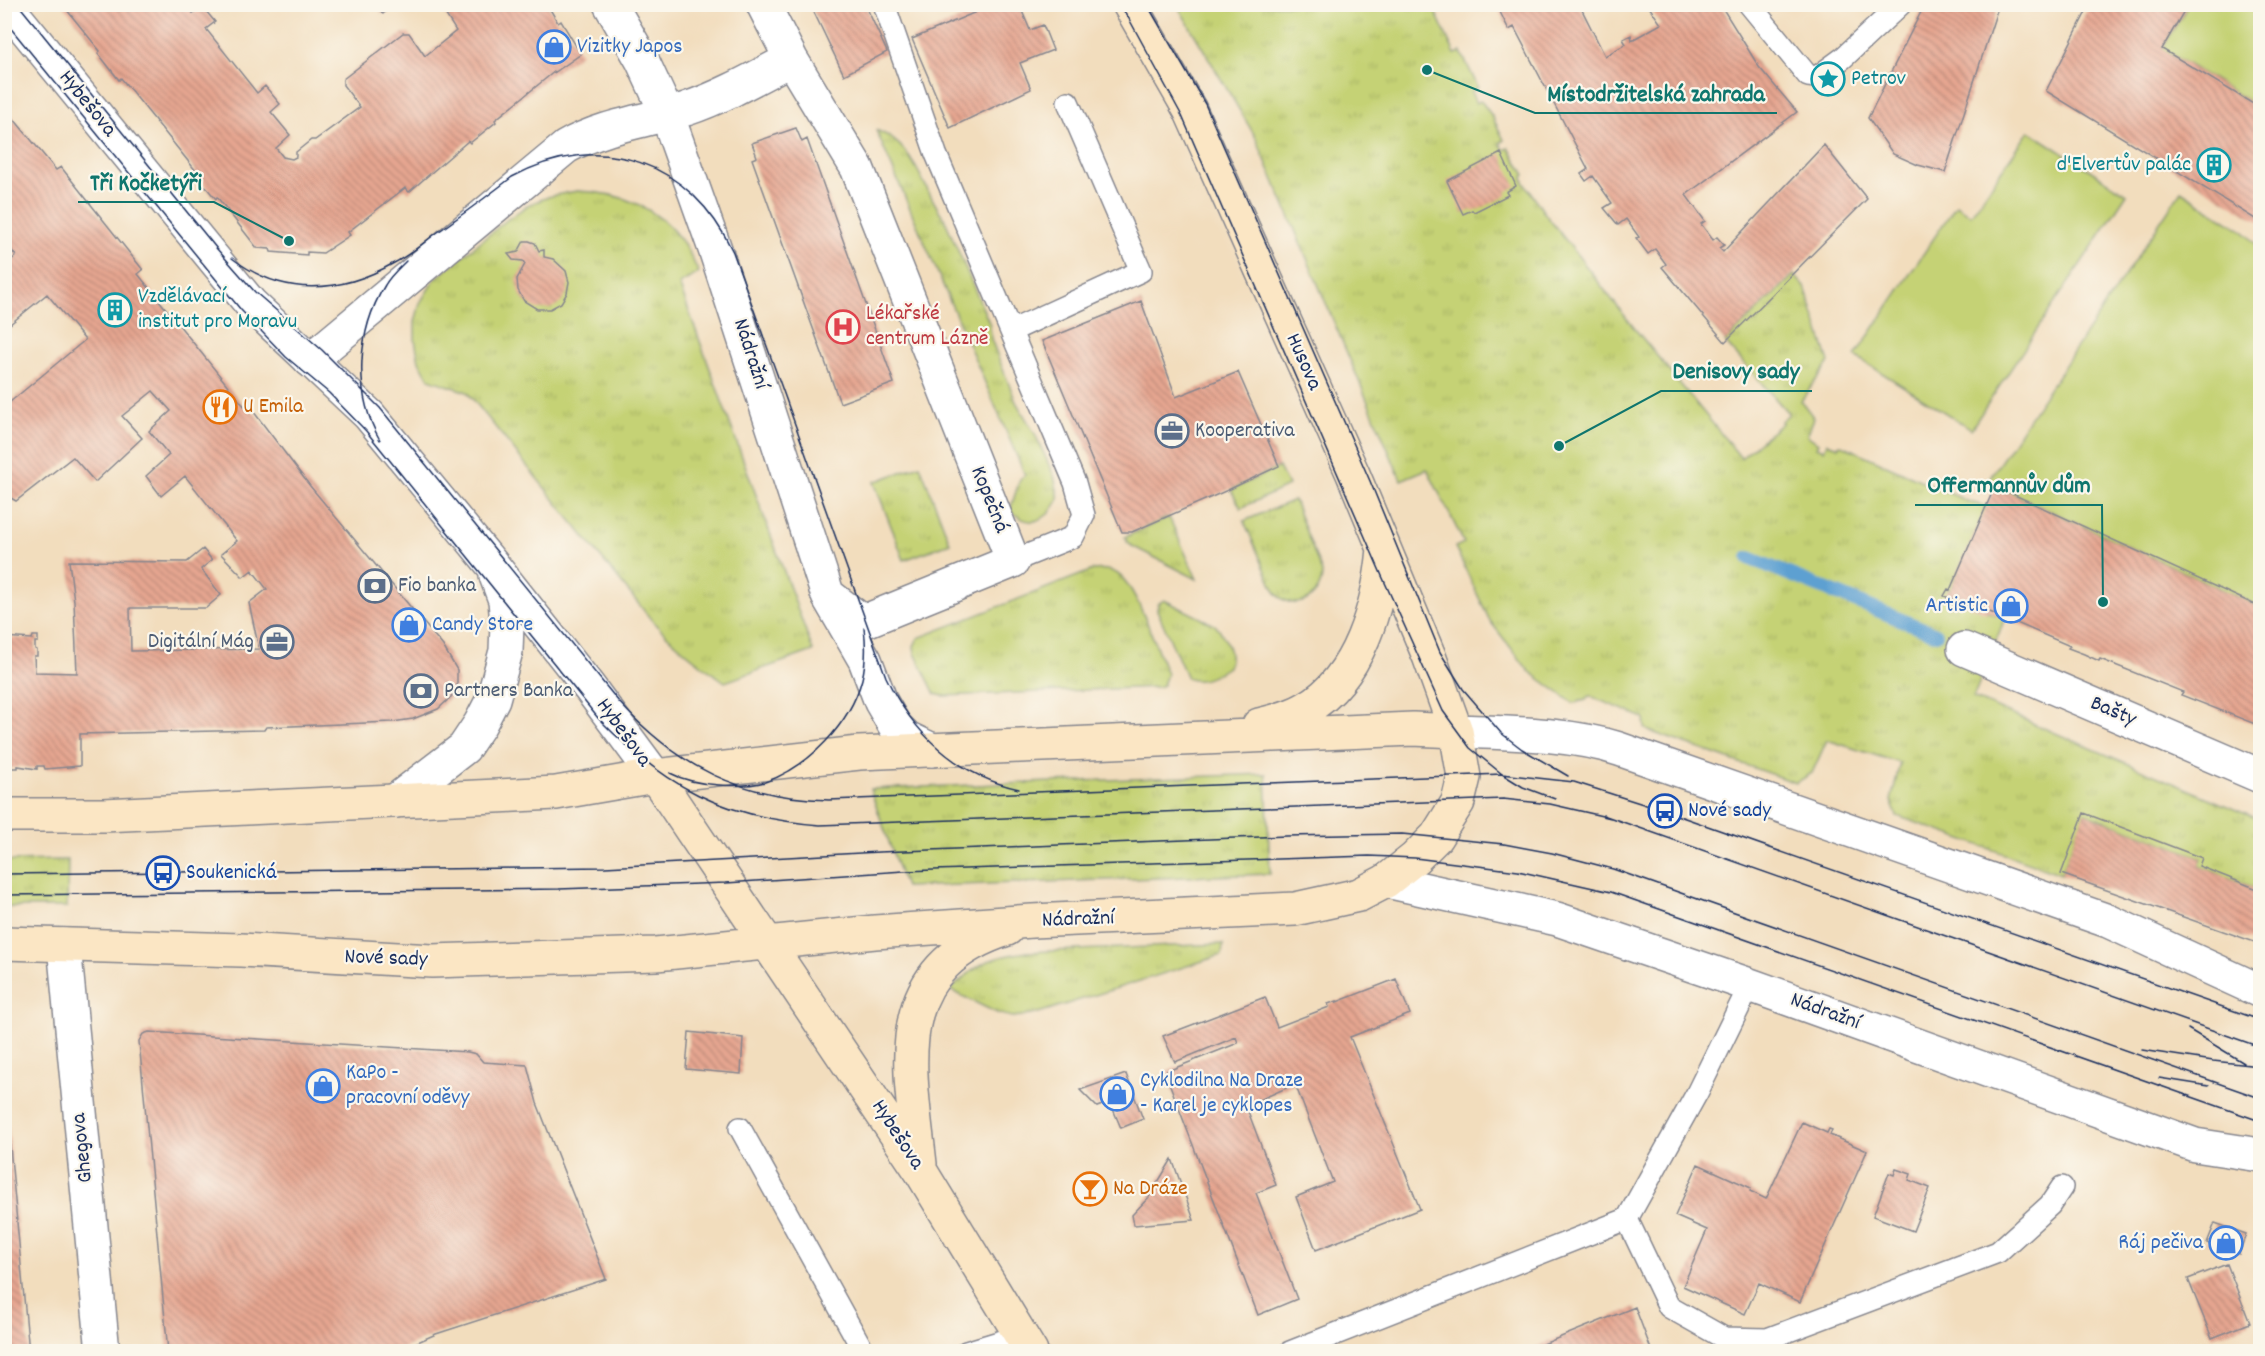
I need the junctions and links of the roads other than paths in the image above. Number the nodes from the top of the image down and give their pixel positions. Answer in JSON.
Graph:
{"nodes":[{"id":1,"x":5,"y":4,"type":"edge"},
{"id":2,"x":610,"y":4,"type":"edge"},
{"id":3,"x":763,"y":4,"type":"edge"},
{"id":4,"x":884,"y":4,"type":"edge"},
{"id":5,"x":1129,"y":4,"type":"edge"},
{"id":6,"x":1749,"y":4,"type":"edge"},
{"id":7,"x":1901,"y":4,"type":"edge"},
{"id":8,"x":791,"y":59,"type":"junction"},
{"id":9,"x":1068,"y":102,"type":"dead end"},
{"id":10,"x":667,"y":114,"type":"junction"},
{"id":11,"x":1011,"y":331,"type":"junction"},
{"id":12,"x":310,"y":360,"type":"junction"},
{"id":13,"x":1384,"y":549,"type":"junction"},
{"id":14,"x":1012,"y":561,"type":"junction"},
{"id":15,"x":491,"y":563,"type":"junction"},
{"id":16,"x":828,"y":596,"type":"junction"},
{"id":17,"x":1965,"y":649,"type":"dead end"},
{"id":18,"x":1456,"y":731,"type":"junction"},
{"id":19,"x":1214,"y":738,"type":"junction"},
{"id":20,"x":932,"y":750,"type":"junction"},
{"id":21,"x":655,"y":776,"type":"junction"},
{"id":22,"x":2260,"y":776,"type":"edge"},
{"id":23,"x":395,"y":801,"type":"junction"},
{"id":24,"x":4,"y":815,"type":"edge"},
{"id":25,"x":1386,"y":881,"type":"junction"},
{"id":26,"x":1032,"y":921,"type":"junction"},
{"id":27,"x":766,"y":942,"type":"junction"},
{"id":28,"x":4,"y":943,"type":"edge"},
{"id":29,"x":64,"y":945,"type":"junction"},
{"id":30,"x":1750,"y":985,"type":"junction"},
{"id":31,"x":2260,"y":991,"type":"edge"},
{"id":32,"x":740,"y":1128,"type":"dead end"},
{"id":33,"x":2260,"y":1155,"type":"edge"},
{"id":34,"x":920,"y":1170,"type":"junction"},
{"id":35,"x":2062,"y":1187,"type":"dead end"},
{"id":36,"x":1627,"y":1219,"type":"junction"},
{"id":37,"x":1027,"y":1343,"type":"edge"},
{"id":38,"x":103,"y":1352,"type":"edge"},
{"id":39,"x":864,"y":1352,"type":"edge"},
{"id":40,"x":966,"y":1352,"type":"edge"},
{"id":41,"x":1290,"y":1352,"type":"edge"}],
"edges":[{"from":1,"to":12,"type":"street","name":"Hybešova"},
{"from":2,"to":10,"type":"street","name":"Nádražní"},
{"from":3,"to":8,"type":"street","name":"Kopečná"},
{"from":4,"to":11,"type":"lane","name":"Kopečná"},
{"from":5,"to":13,"type":"main road","name":"Husova"},
{"from":6,"to":7,"type":"lane"},
{"from":8,"to":10,"type":"street"},
{"from":8,"to":14,"type":"street","name":"Kopečná"},
{"from":9,"to":11,"type":"lane"},
{"from":10,"to":12,"type":"street"},
{"from":10,"to":16,"type":"street","name":"Nádražní"},
{"from":11,"to":14,"type":"lane","name":"Kopečná"},
{"from":12,"to":15,"type":"street","name":"Hybešova"},
{"from":13,"to":18,"type":"main road","name":"Husova"},
{"from":13,"to":19,"type":"main road"},
{"from":14,"to":16,"type":"street"},
{"from":15,"to":21,"type":"street","name":"Hybešova"},
{"from":15,"to":23,"type":"street"},
{"from":16,"to":20,"type":"street","name":"Nádražní"},
{"from":17,"to":22,"type":"street","name":"Bašty"},
{"from":18,"to":19,"type":"main road","name":"Nádražní"},
{"from":18,"to":25,"type":"main road","name":"Nádražní"},
{"from":18,"to":31,"type":"street","name":"Nádražní"},
{"from":19,"to":20,"type":"main road","name":"Nádražní"},
{"from":20,"to":21,"type":"main road","name":"Nádražní"},
{"from":21,"to":23,"type":"main road"},
{"from":21,"to":27,"type":"main road","name":"Hybešova"},
{"from":23,"to":24,"type":"main road"},
{"from":25,"to":26,"type":"main road","name":"Nádražní"},
{"from":25,"to":30,"type":"street","name":"Nádražní"},
{"from":26,"to":27,"type":"main road","name":"Nádražní"},
{"from":26,"to":34,"type":"main road"},
{"from":27,"to":29,"type":"main road","name":"Nové sady"},
{"from":27,"to":34,"type":"main road","name":"Hybešova"},
{"from":28,"to":29,"type":"main road","name":"Nové sady"},
{"from":29,"to":38,"type":"street","name":"Ghegova"},
{"from":30,"to":33,"type":"street","name":"Nádražní"},
{"from":30,"to":36,"type":"lane"},
{"from":32,"to":39,"type":"lane"},
{"from":34,"to":37,"type":"main road","name":"Hybešova"},
{"from":35,"to":36,"type":"lane"},
{"from":36,"to":41,"type":"lane"},
{"from":37,"to":40,"type":"lane"}]}
